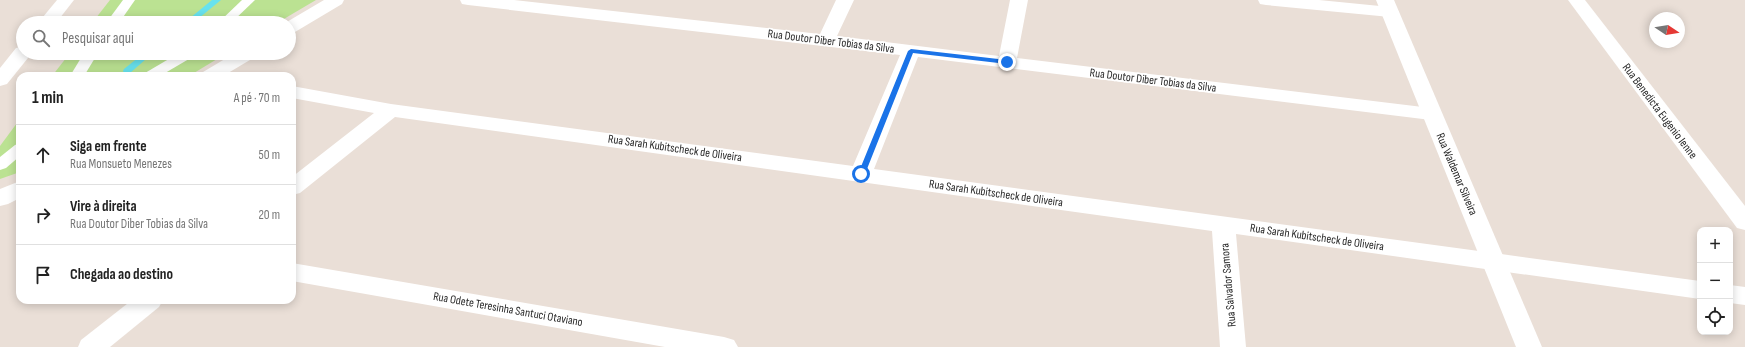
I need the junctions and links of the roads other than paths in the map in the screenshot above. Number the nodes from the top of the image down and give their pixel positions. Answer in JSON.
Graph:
{"nodes":[{"id":1,"x":66,"y":0,"type":"edge"},
{"id":2,"x":129,"y":0,"type":"edge"},
{"id":3,"x":249,"y":0,"type":"edge"},
{"id":4,"x":336,"y":0,"type":"edge"},
{"id":5,"x":468,"y":0,"type":"edge"},
{"id":6,"x":845,"y":0,"type":"edge"},
{"id":7,"x":1019,"y":0,"type":"edge"},
{"id":8,"x":1266,"y":0,"type":"edge"},
{"id":9,"x":1576,"y":0,"type":"edge"},
{"id":10,"x":1388,"y":6,"type":"edge"},
{"id":11,"x":53,"y":16,"type":"edge"},
{"id":12,"x":117,"y":16,"type":"edge"},
{"id":13,"x":232,"y":16,"type":"edge"},
{"id":14,"x":296,"y":24,"type":"edge"},
{"id":15,"x":826,"y":40,"type":"junction"},
{"id":16,"x":911,"y":51,"type":"junction"},
{"id":17,"x":16,"y":60,"type":"edge"},
{"id":18,"x":87,"y":60,"type":"edge"},
{"id":19,"x":177,"y":60,"type":"edge"},
{"id":20,"x":236,"y":60,"type":"edge"},
{"id":21,"x":1007,"y":62,"type":"junction"},
{"id":22,"x":79,"y":72,"type":"edge"},
{"id":23,"x":157,"y":72,"type":"edge"},
{"id":24,"x":217,"y":72,"type":"edge"},
{"id":25,"x":0,"y":80,"type":"edge"},
{"id":26,"x":296,"y":93,"type":"edge"},
{"id":27,"x":391,"y":110,"type":"junction"},
{"id":28,"x":1431,"y":114,"type":"junction"},
{"id":29,"x":16,"y":151,"type":"edge"},
{"id":30,"x":0,"y":164,"type":"edge"},
{"id":31,"x":861,"y":174,"type":"junction"},
{"id":32,"x":296,"y":185,"type":"edge"},
{"id":33,"x":16,"y":190,"type":"edge"},
{"id":34,"x":0,"y":200,"type":"edge"},
{"id":35,"x":1745,"y":222,"type":"edge"},
{"id":36,"x":1222,"y":224,"type":"junction"},
{"id":37,"x":1494,"y":262,"type":"junction"},
{"id":38,"x":296,"y":273,"type":"edge"},
{"id":39,"x":1697,"y":290,"type":"edge"},
{"id":40,"x":1733,"y":294,"type":"edge"},
{"id":41,"x":1745,"y":296,"type":"edge"},
{"id":42,"x":145,"y":304,"type":"edge"},
{"id":43,"x":91,"y":347,"type":"edge"},
{"id":44,"x":724,"y":347,"type":"edge"},
{"id":45,"x":1233,"y":347,"type":"edge"},
{"id":46,"x":1529,"y":347,"type":"edge"}],
"edges":[{"from":1,"to":11,"type":"street"},
{"from":2,"to":12,"type":"lane"},
{"from":3,"to":13,"type":"lane"},
{"from":4,"to":14,"type":"street"},
{"from":5,"to":15,"type":"street","name":"Rua Doutor Diber Tobias da Silva"},
{"from":6,"to":15,"type":"street"},
{"from":7,"to":21,"type":"street"},
{"from":8,"to":10,"type":"street"},
{"from":9,"to":35,"type":"street","name":"Rua Benedicta Eugenio Ienne"},
{"from":10,"to":28,"type":"street","name":"Rua Waldemar Silveira"},
{"from":15,"to":16,"type":"street","name":"Rua Doutor Diber Tobias da Silva"},
{"from":16,"to":21,"type":"street","name":"Rua Doutor Diber Tobias da Silva"},
{"from":16,"to":31,"type":"street"},
{"from":17,"to":25,"type":"street"},
{"from":18,"to":22,"type":"lane"},
{"from":19,"to":23,"type":"lane"},
{"from":20,"to":24,"type":"street"},
{"from":21,"to":28,"type":"street","name":"Rua Doutor Diber Tobias da Silva"},
{"from":26,"to":27,"type":"street","name":"Rua Sarah Kubitscheck de Oliveira"},
{"from":27,"to":31,"type":"street","name":"Rua Sarah Kubitscheck de Oliveira"},
{"from":27,"to":32,"type":"street"},
{"from":28,"to":37,"type":"street","name":"Rua Waldemar Silveira"},
{"from":29,"to":30,"type":"lane"},
{"from":31,"to":36,"type":"street","name":"Rua Sarah Kubitscheck de Oliveira"},
{"from":33,"to":34,"type":"street"},
{"from":36,"to":37,"type":"street","name":"Rua Sarah Kubitscheck de Oliveira"},
{"from":36,"to":45,"type":"street","name":"Rua Salvador Samora"},
{"from":37,"to":39,"type":"street","name":"Rua Sarah Kubitscheck de Oliveira"},
{"from":37,"to":46,"type":"street","name":"Rua Waldemar Silveira"},
{"from":38,"to":44,"type":"street","name":"Rua Odete Teresinha Santuci Otaviano"},
{"from":40,"to":41,"type":"street"},
{"from":42,"to":43,"type":"street"}]}
